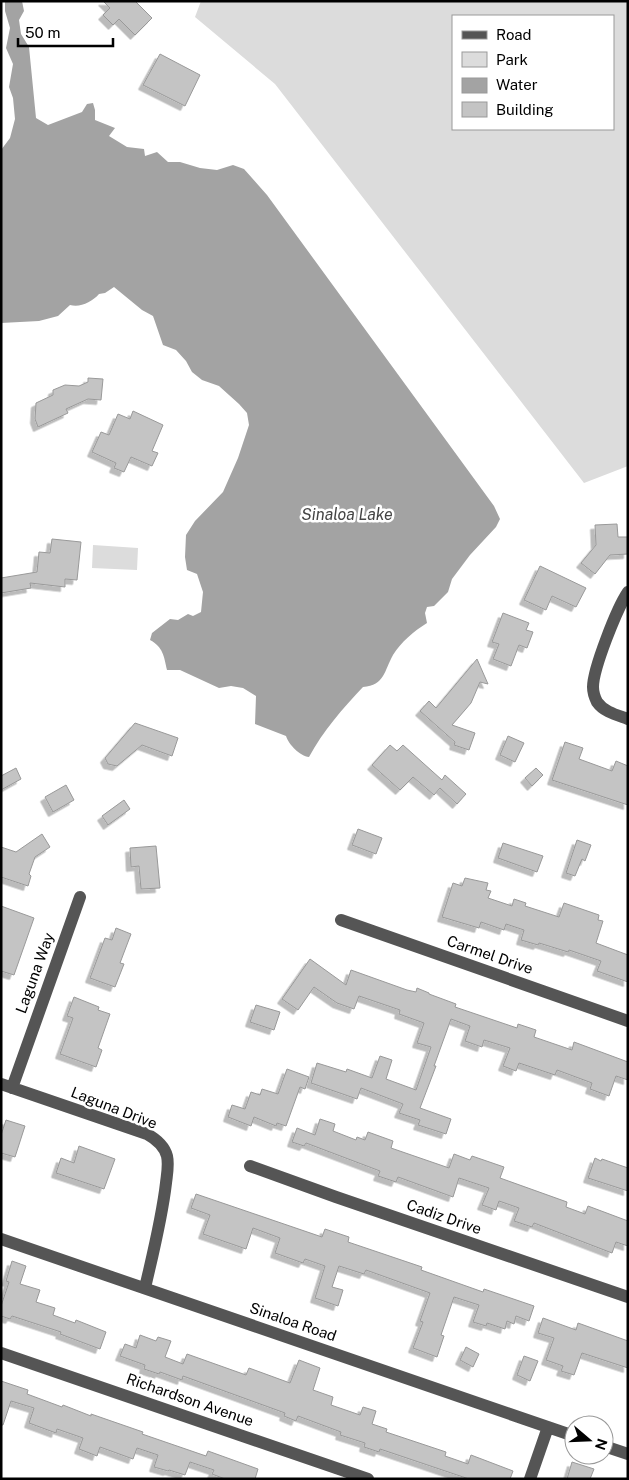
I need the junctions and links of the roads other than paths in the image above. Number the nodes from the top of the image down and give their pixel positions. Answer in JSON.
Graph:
{"nodes":[{"id":1,"x":628,"y":592,"type":"edge"},
{"id":2,"x":628,"y":719,"type":"edge"},
{"id":3,"x":80,"y":897,"type":"dead end"},
{"id":4,"x":342,"y":920,"type":"dead end"},
{"id":5,"x":628,"y":1021,"type":"edge"},
{"id":6,"x":6,"y":1086,"type":"edge"},
{"id":7,"x":250,"y":1166,"type":"dead end"},
{"id":8,"x":1,"y":1239,"type":"edge"},
{"id":9,"x":145,"y":1288,"type":"junction"},
{"id":10,"x":628,"y":1297,"type":"edge"},
{"id":11,"x":1,"y":1353,"type":"edge"},
{"id":12,"x":548,"y":1427,"type":"junction"},
{"id":13,"x":564,"y":1433,"type":"edge"},
{"id":14,"x":614,"y":1449,"type":"edge"},
{"id":15,"x":628,"y":1454,"type":"edge"},
{"id":16,"x":368,"y":1479,"type":"edge"},
{"id":17,"x":530,"y":1479,"type":"edge"}],
"edges":[{"from":1,"to":2,"type":"street"},
{"from":3,"to":6,"type":"street","name":"Laguna Way"},
{"from":4,"to":5,"type":"street","name":"Carmel Drive"},
{"from":6,"to":9,"type":"street","name":"Laguna Drive"},
{"from":7,"to":10,"type":"street","name":"Cadiz Drive"},
{"from":8,"to":9,"type":"street","name":"Sinaloa Road"},
{"from":9,"to":12,"type":"street","name":"Sinaloa Road"},
{"from":11,"to":16,"type":"street","name":"Richardson Avenue"},
{"from":12,"to":13,"type":"street","name":"Sinaloa Road"},
{"from":12,"to":17,"type":"street"},
{"from":14,"to":15,"type":"street"}]}
